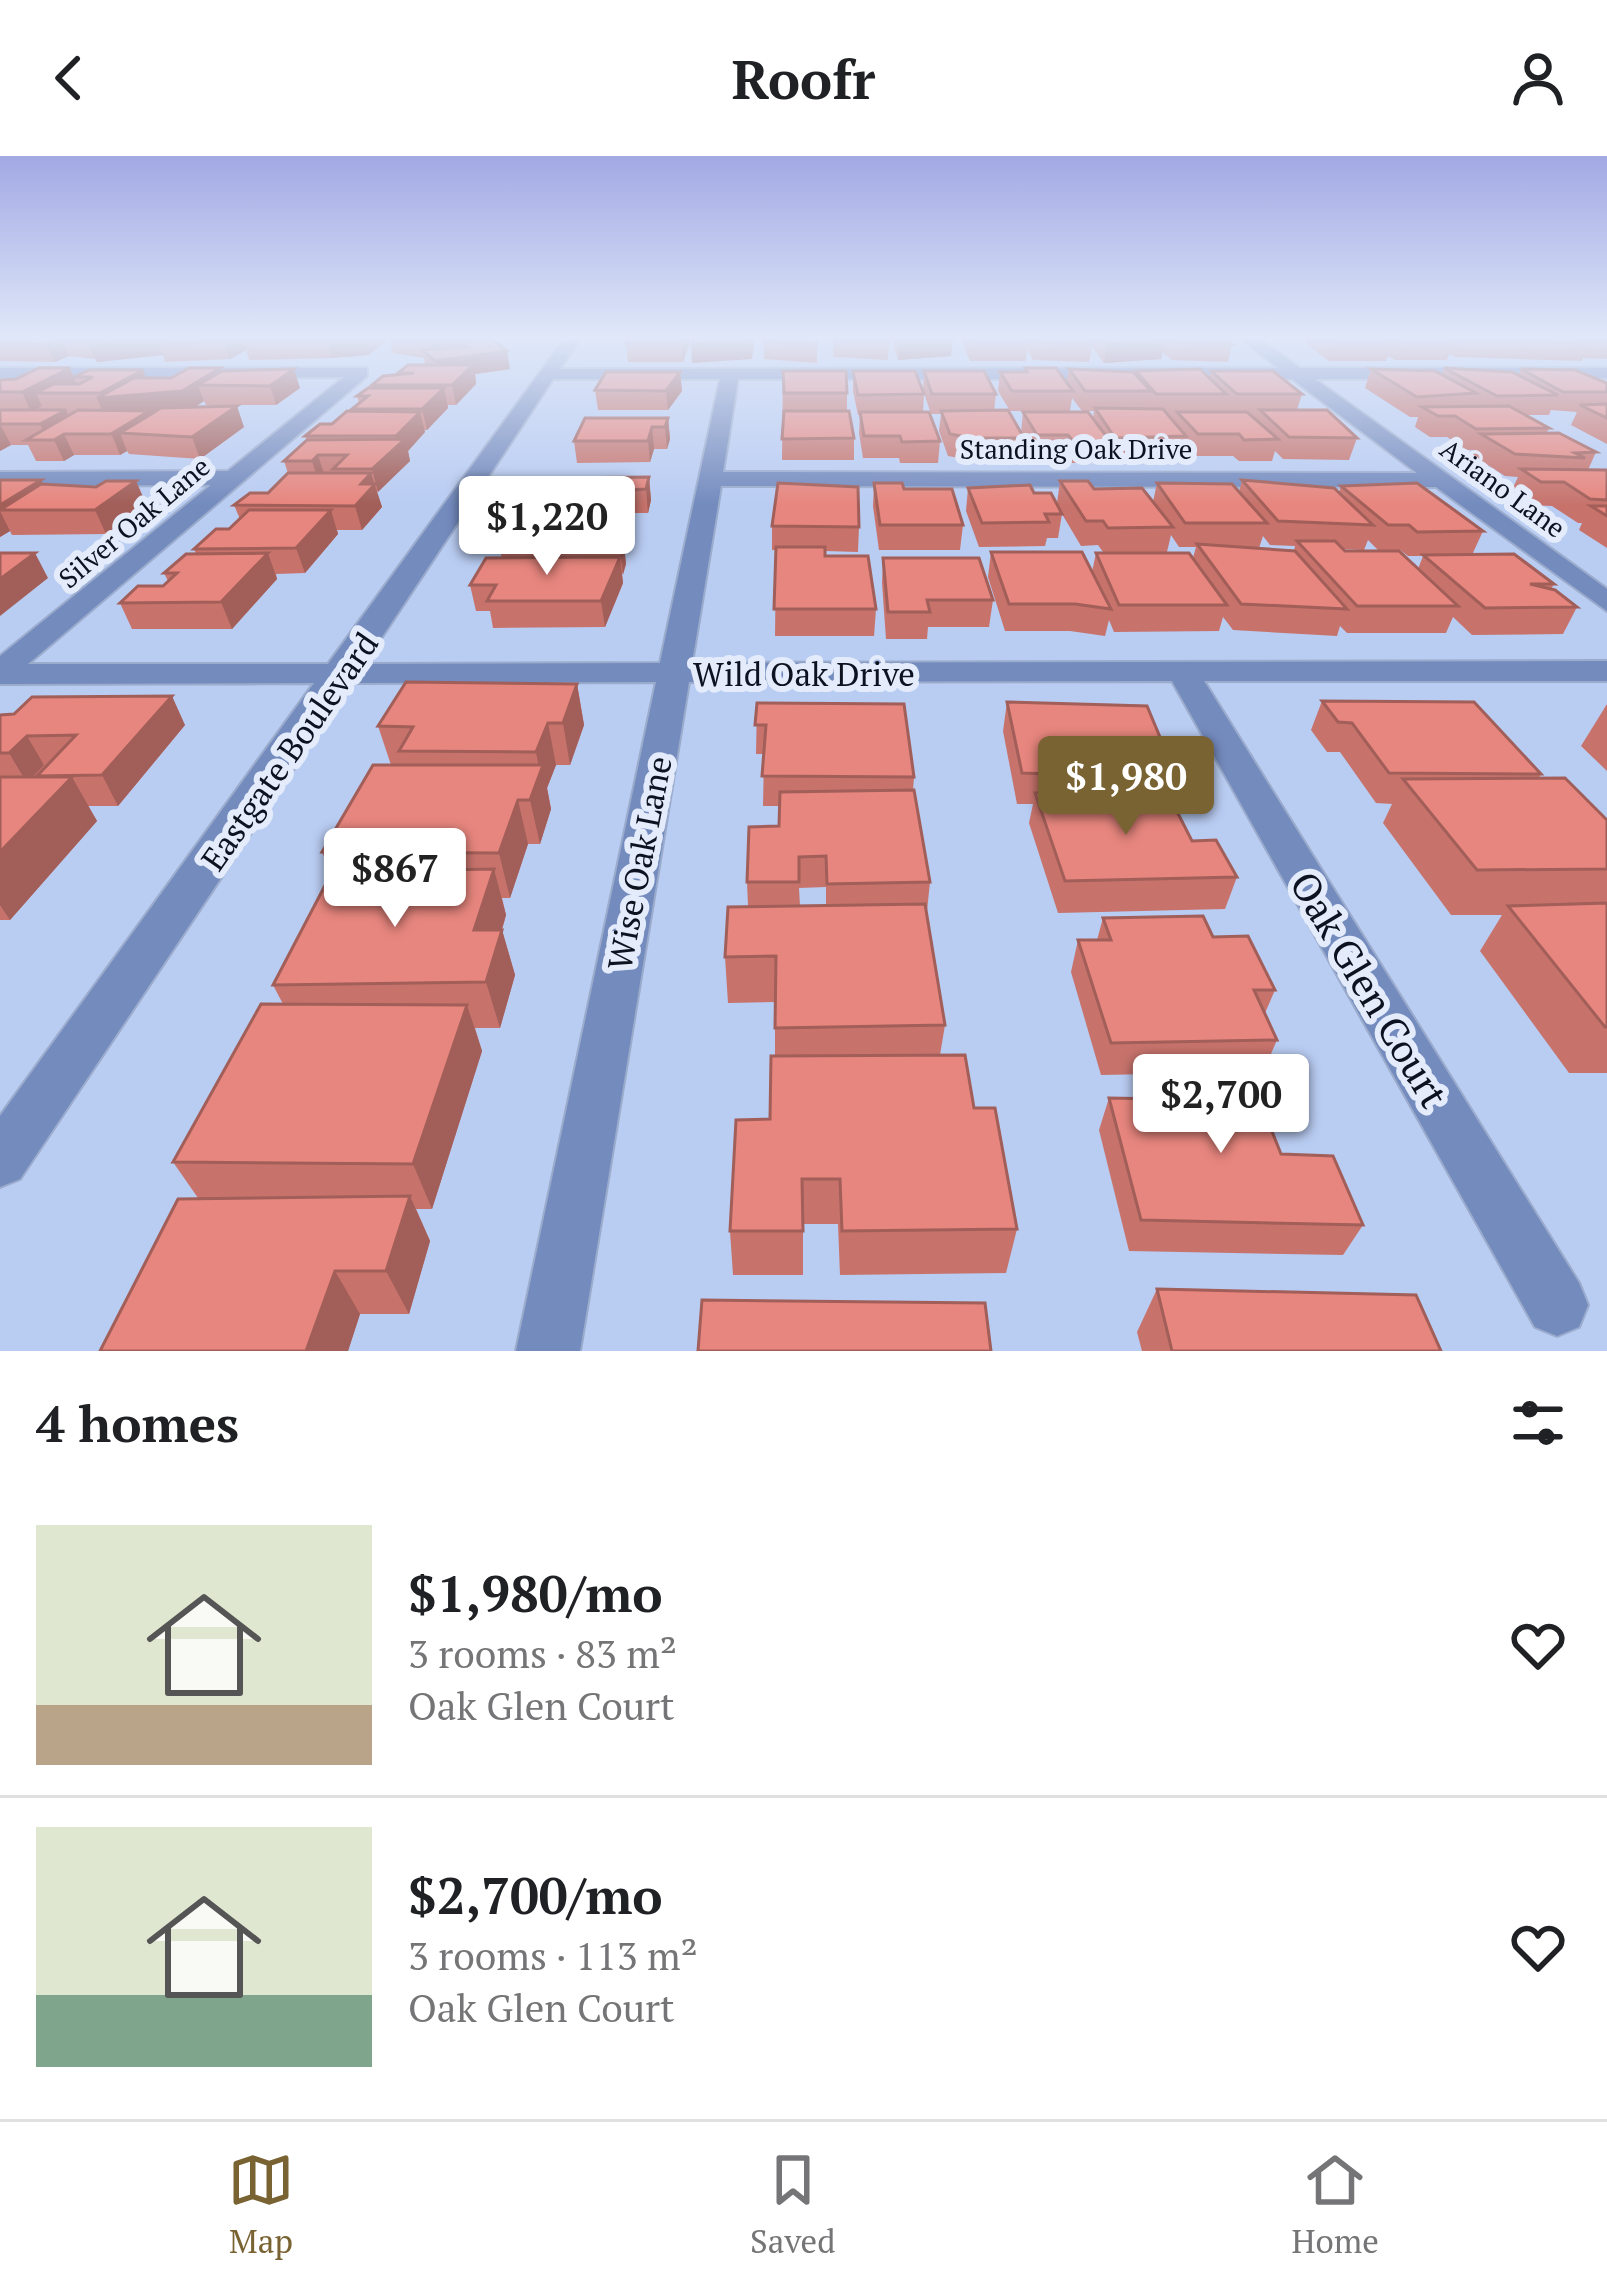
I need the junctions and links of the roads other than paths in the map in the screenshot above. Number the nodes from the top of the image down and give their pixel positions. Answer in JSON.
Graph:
{"nodes":[{"id":1,"x":336,"y":394,"type":"edge"},
{"id":2,"x":535,"y":394,"type":"edge"},
{"id":3,"x":726,"y":394,"type":"edge"},
{"id":4,"x":1324,"y":394,"type":"edge"},
{"id":5,"x":234,"y":478,"type":"junction"},
{"id":6,"x":0,"y":479,"type":"edge"},
{"id":7,"x":711,"y":479,"type":"junction"},
{"id":8,"x":1441,"y":479,"type":"junction"},
{"id":9,"x":1607,"y":602,"type":"edge"},
{"id":10,"x":1607,"y":671,"type":"edge"},
{"id":11,"x":0,"y":673,"type":"edge"},
{"id":12,"x":344,"y":673,"type":"junction"},
{"id":13,"x":675,"y":673,"type":"junction"},
{"id":14,"x":1184,"y":673,"type":"junction"},
{"id":15,"x":0,"y":1161,"type":"edge"},
{"id":16,"x":1557,"y":1305,"type":"dead end"},
{"id":17,"x":548,"y":1351,"type":"edge"}],
"edges":[{"from":1,"to":5,"type":"street","name":"Silver Oak Lane"},
{"from":2,"to":12,"type":"street","name":"Eastgate Boulevard"},
{"from":3,"to":7,"type":"street","name":"Wise Oak Lane"},
{"from":4,"to":8,"type":"street","name":"Ariano Lane"},
{"from":5,"to":6,"type":"street"},
{"from":5,"to":11,"type":"street","name":"Silver Oak Lane"},
{"from":7,"to":8,"type":"street","name":"Standing Oak Drive"},
{"from":7,"to":13,"type":"street","name":"Wise Oak Lane"},
{"from":8,"to":9,"type":"street","name":"Ariano Lane"},
{"from":10,"to":14,"type":"street","name":"Wild Oak Drive"},
{"from":11,"to":12,"type":"street","name":"Wild Oak Drive"},
{"from":12,"to":13,"type":"street","name":"Wild Oak Drive"},
{"from":12,"to":15,"type":"street","name":"Eastgate Boulevard"},
{"from":13,"to":14,"type":"street","name":"Wild Oak Drive"},
{"from":13,"to":17,"type":"street","name":"Wise Oak Lane"},
{"from":14,"to":16,"type":"street","name":"Oak Glen Court"}]}
